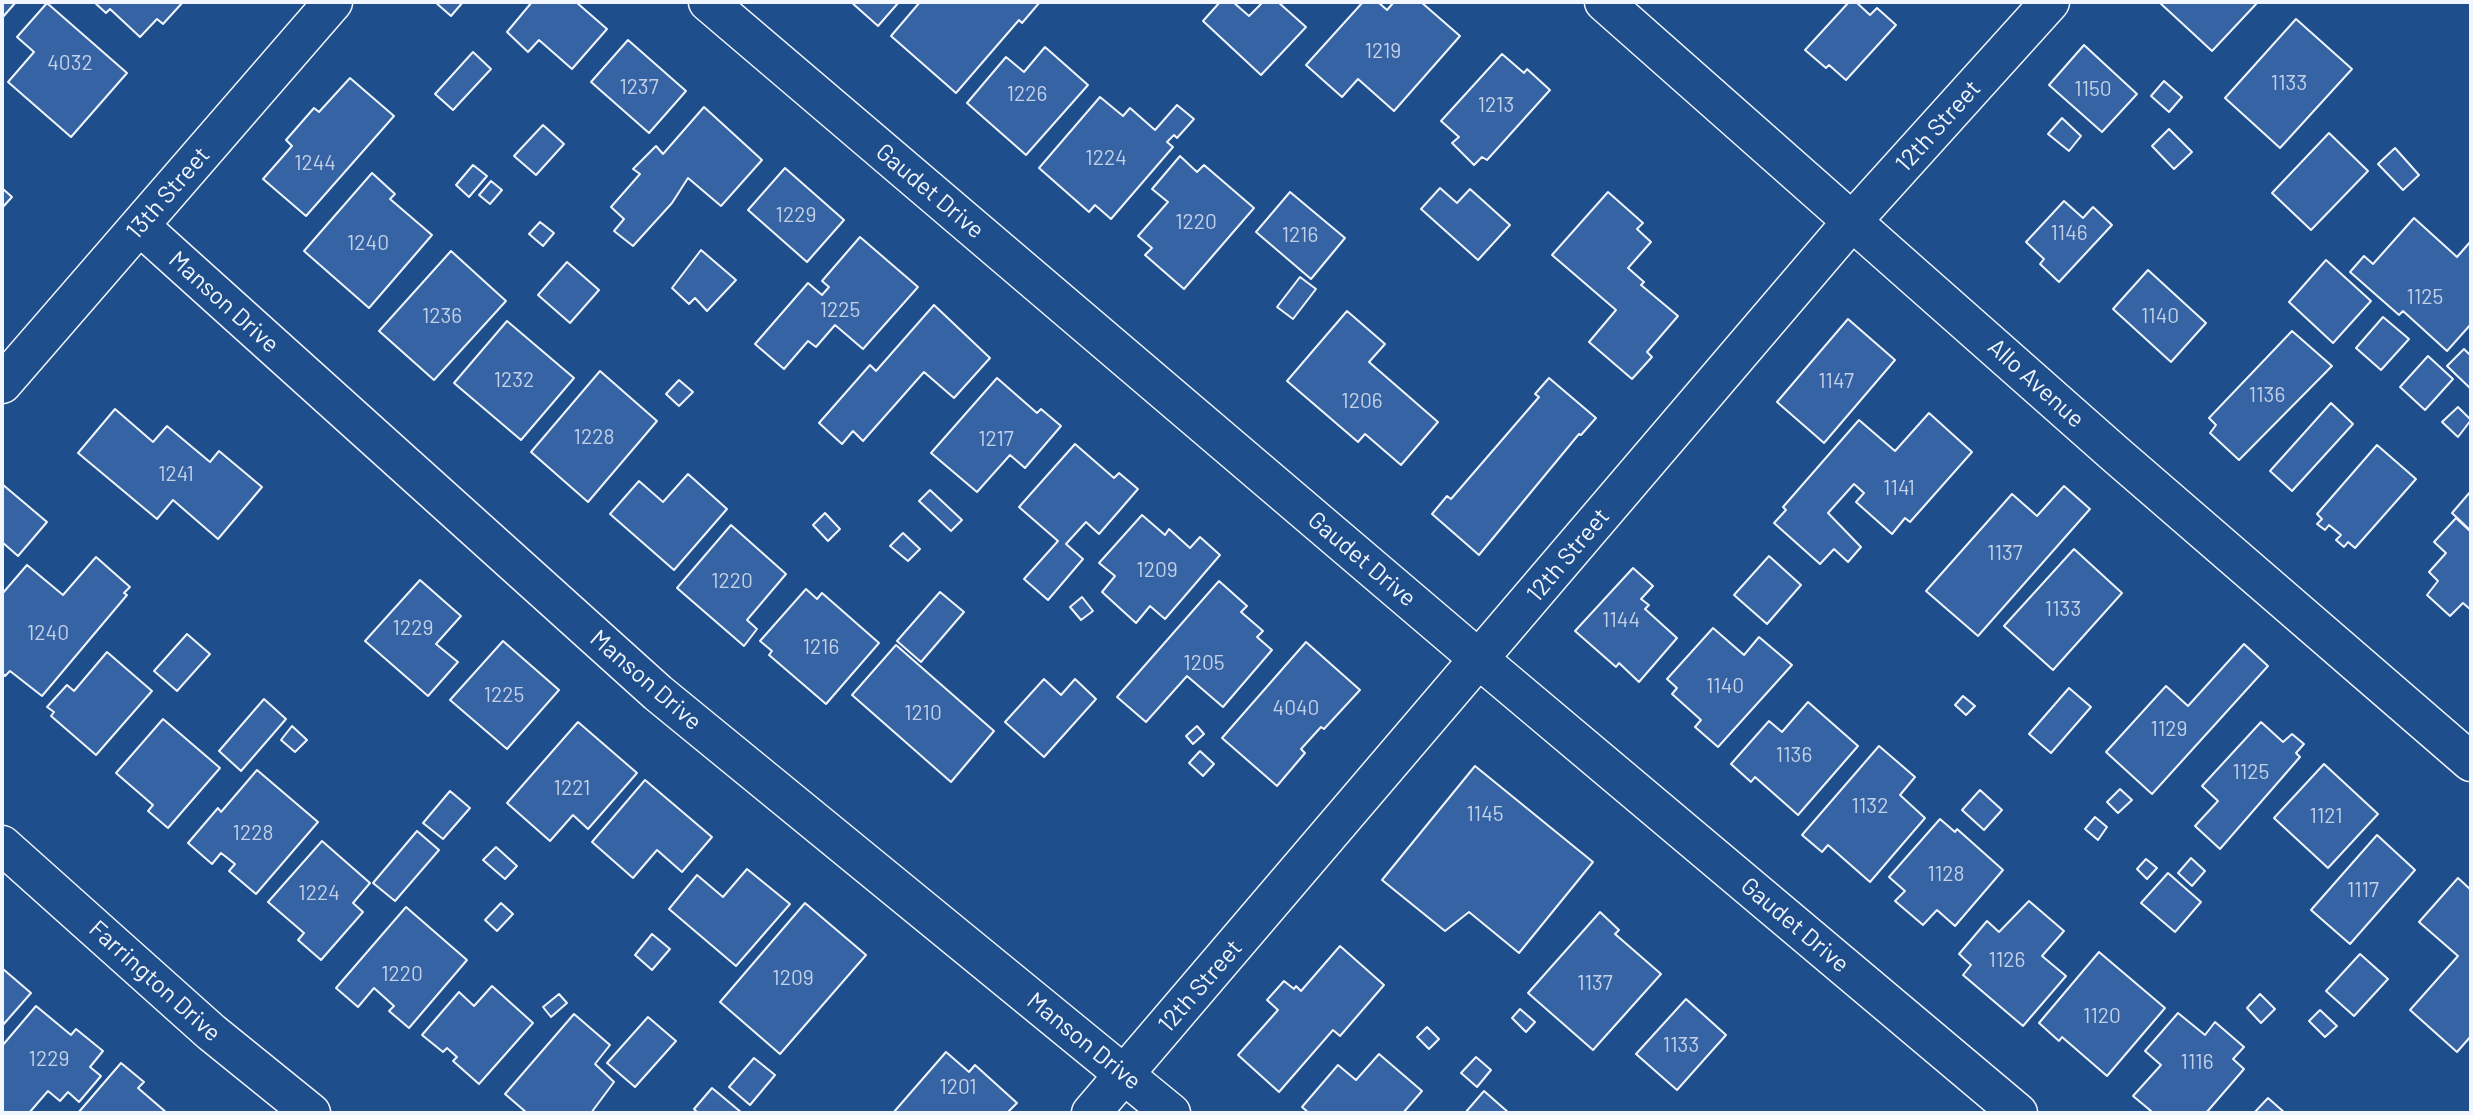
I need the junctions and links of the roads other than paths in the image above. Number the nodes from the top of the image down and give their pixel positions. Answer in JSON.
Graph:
{"nodes":[{"id":1,"x":333,"y":2,"type":"edge"},
{"id":2,"x":708,"y":2,"type":"edge"},
{"id":3,"x":1604,"y":2,"type":"edge"},
{"id":4,"x":2050,"y":2,"type":"edge"},
{"id":5,"x":1854,"y":219,"type":"junction"},
{"id":6,"x":140,"y":226,"type":"junction"},
{"id":7,"x":2,"y":384,"type":"edge"},
{"id":8,"x":1480,"y":660,"type":"junction"},
{"id":9,"x":2471,"y":762,"type":"edge"},
{"id":10,"x":2,"y":845,"type":"edge"},
{"id":11,"x":1125,"y":1074,"type":"junction"},
{"id":12,"x":311,"y":1113,"type":"edge"},
{"id":13,"x":1091,"y":1113,"type":"edge"},
{"id":14,"x":1171,"y":1113,"type":"edge"},
{"id":15,"x":2018,"y":1113,"type":"edge"}],
"edges":[{"from":1,"to":6,"type":"street","name":"13th Street"},
{"from":2,"to":8,"type":"street","name":"Gaudet Drive"},
{"from":3,"to":5,"type":"street","name":"Allo Avenue"},
{"from":4,"to":5,"type":"street","name":"12th Street"},
{"from":5,"to":8,"type":"street","name":"12th Street"},
{"from":5,"to":9,"type":"street","name":"Allo Avenue"},
{"from":6,"to":7,"type":"street","name":"13th Street"},
{"from":6,"to":11,"type":"street","name":"Manson Drive"},
{"from":8,"to":11,"type":"street","name":"12th Street"},
{"from":8,"to":15,"type":"street","name":"Gaudet Drive"},
{"from":10,"to":12,"type":"street","name":"Farrington Drive"},
{"from":11,"to":13,"type":"street","name":"12th Street"},
{"from":11,"to":14,"type":"street","name":"Manson Drive"}]}
